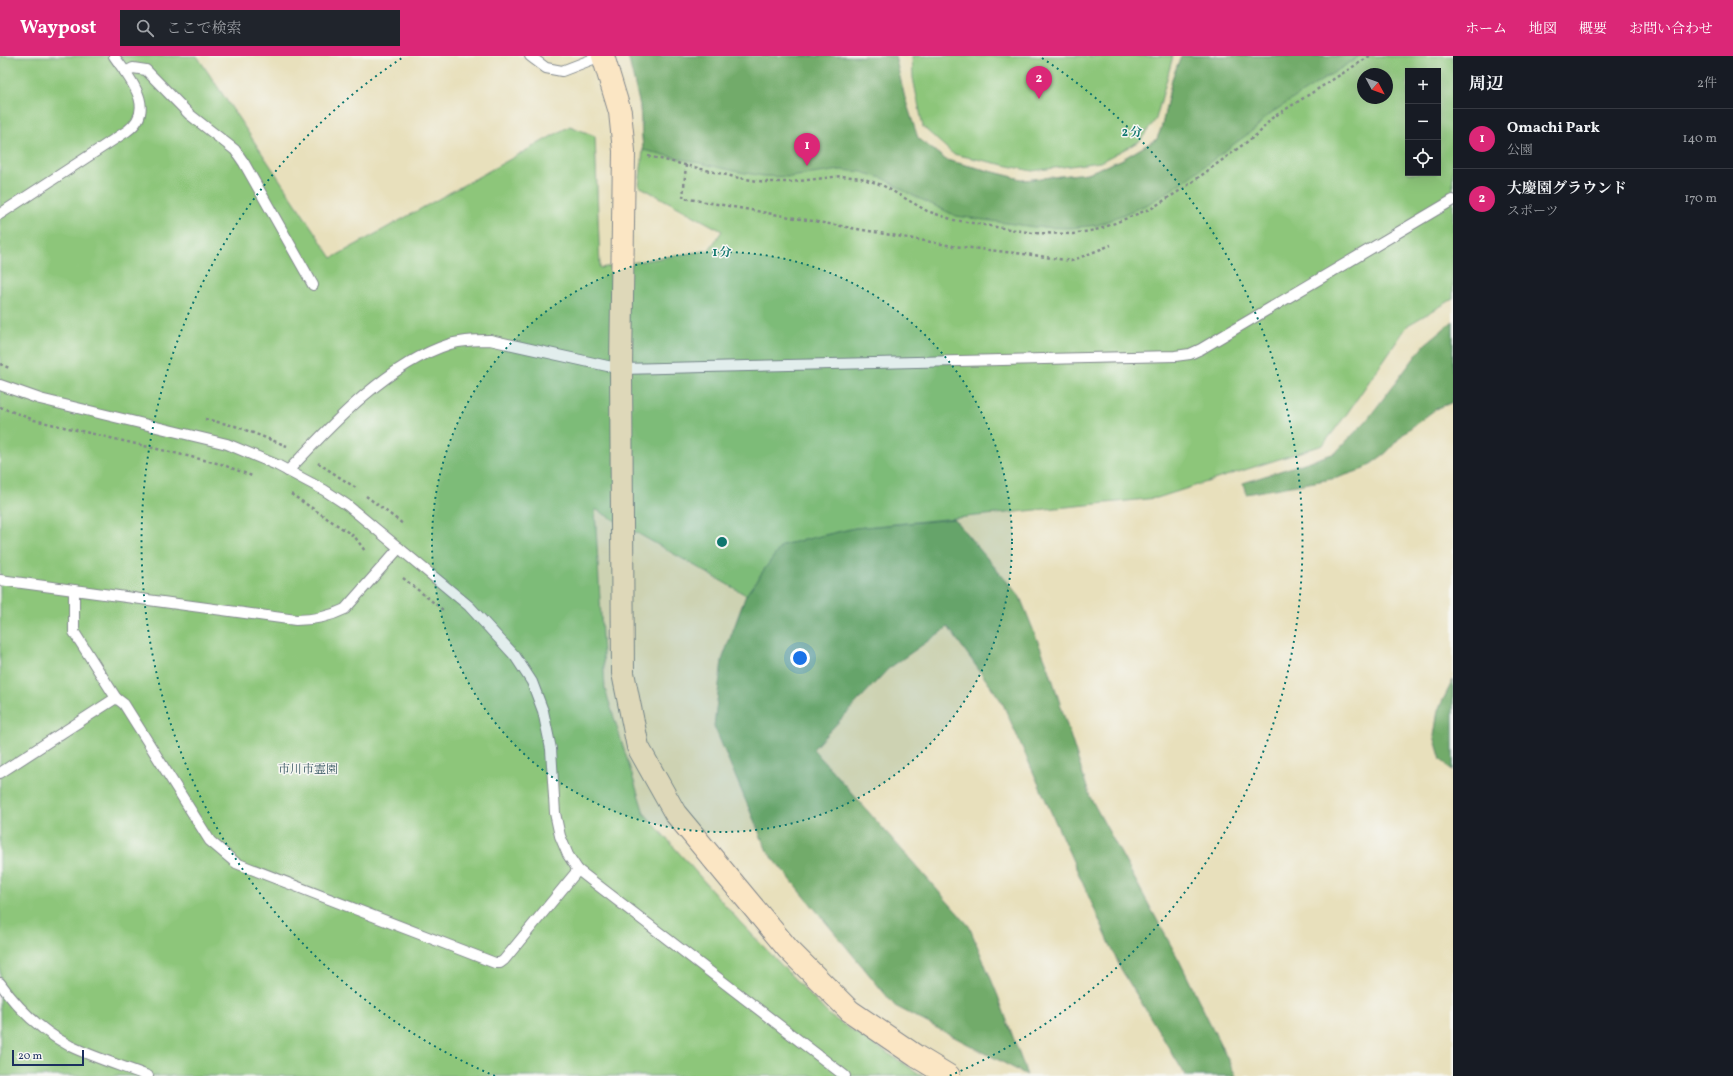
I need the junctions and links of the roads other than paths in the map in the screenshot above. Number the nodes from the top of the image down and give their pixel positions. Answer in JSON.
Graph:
{"nodes":[{"id":1,"x":114,"y":56,"type":"edge"},
{"id":2,"x":530,"y":56,"type":"edge"},
{"id":3,"x":602,"y":56,"type":"edge"},
{"id":4,"x":125,"y":72,"type":"junction"},
{"id":5,"x":1453,"y":200,"type":"edge"},
{"id":6,"x":0,"y":214,"type":"edge"},
{"id":7,"x":313,"y":285,"type":"dead end"},
{"id":8,"x":620,"y":370,"type":"junction"},
{"id":9,"x":0,"y":385,"type":"edge"},
{"id":10,"x":288,"y":471,"type":"junction"},
{"id":11,"x":399,"y":548,"type":"junction"},
{"id":12,"x":0,"y":580,"type":"edge"},
{"id":13,"x":74,"y":590,"type":"junction"},
{"id":14,"x":116,"y":698,"type":"junction"},
{"id":15,"x":0,"y":773,"type":"edge"},
{"id":16,"x":578,"y":870,"type":"junction"},
{"id":17,"x":0,"y":983,"type":"edge"},
{"id":18,"x":148,"y":1076,"type":"edge"},
{"id":19,"x":845,"y":1076,"type":"edge"},
{"id":20,"x":949,"y":1076,"type":"edge"}],
"edges":[{"from":1,"to":4,"type":"lane"},
{"from":2,"to":3,"type":"lane"},
{"from":3,"to":8,"type":"street"},
{"from":4,"to":6,"type":"lane"},
{"from":4,"to":7,"type":"lane"},
{"from":5,"to":8,"type":"lane"},
{"from":8,"to":10,"type":"lane"},
{"from":8,"to":20,"type":"street"},
{"from":9,"to":10,"type":"lane"},
{"from":10,"to":11,"type":"lane"},
{"from":11,"to":13,"type":"lane"},
{"from":11,"to":16,"type":"lane"},
{"from":12,"to":13,"type":"lane"},
{"from":13,"to":14,"type":"lane"},
{"from":14,"to":15,"type":"lane"},
{"from":14,"to":16,"type":"lane"},
{"from":16,"to":19,"type":"lane"},
{"from":17,"to":18,"type":"lane"}]}
